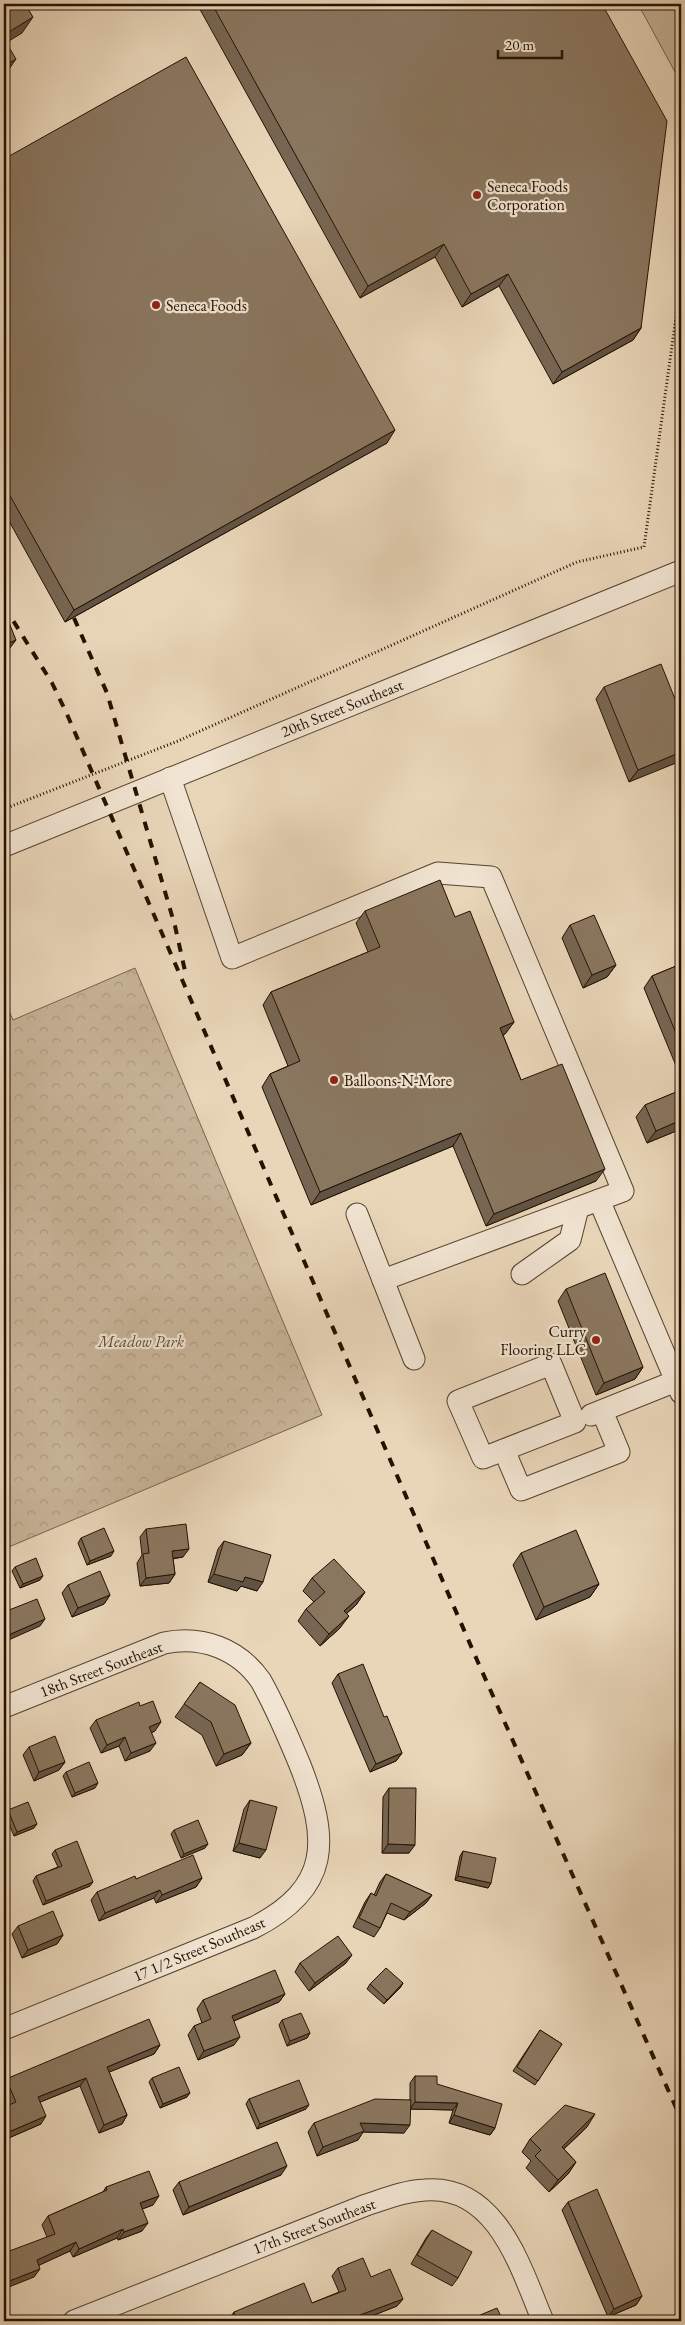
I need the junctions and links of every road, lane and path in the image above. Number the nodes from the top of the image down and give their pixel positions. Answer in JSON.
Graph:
{"nodes":[{"id":1,"x":681,"y":281,"type":"edge"},
{"id":2,"x":681,"y":571,"type":"edge"},
{"id":3,"x":170,"y":778,"type":"junction"},
{"id":4,"x":4,"y":810,"type":"edge"},
{"id":5,"x":4,"y":846,"type":"edge"},
{"id":6,"x":599,"y":1200,"type":"junction"},
{"id":7,"x":578,"y":1208,"type":"junction"},
{"id":8,"x":357,"y":1214,"type":"dead end"},
{"id":9,"x":522,"y":1274,"type":"dead end"},
{"id":10,"x":383,"y":1280,"type":"junction"},
{"id":11,"x":414,"y":1359,"type":"dead end"},
{"id":12,"x":679,"y":1387,"type":"edge"},
{"id":13,"x":602,"y":1411,"type":"junction"},
{"id":14,"x":575,"y":1422,"type":"junction"},
{"id":15,"x":504,"y":1450,"type":"junction"},
{"id":16,"x":4,"y":1707,"type":"edge"},
{"id":17,"x":293,"y":1749,"type":"joint"},
{"id":18,"x":4,"y":2029,"type":"edge"},
{"id":19,"x":74,"y":2321,"type":"edge"},
{"id":20,"x":543,"y":2321,"type":"edge"}],
"edges":[{"from":1,"to":4,"type":"path"},
{"from":2,"to":3,"type":"street","name":"20th Street Southeast"},
{"from":3,"to":5,"type":"street","name":"20th Street Southeast"},
{"from":3,"to":6,"type":"street"},
{"from":6,"to":7,"type":"street"},
{"from":6,"to":12,"type":"street"},
{"from":7,"to":9,"type":"street"},
{"from":7,"to":10,"type":"street"},
{"from":8,"to":10,"type":"street"},
{"from":10,"to":11,"type":"street"},
{"from":12,"to":13,"type":"street"},
{"from":13,"to":14,"type":"street"},
{"from":13,"to":15,"type":"street"},
{"from":14,"to":15,"type":"street"},
{"from":14,"to":15,"type":"street"},
{"from":16,"to":17,"type":"street","name":"18th Street Southeast"},
{"from":17,"to":18,"type":"street","name":"17 1/2 Street Southeast"},
{"from":19,"to":20,"type":"street","name":"17th Street Southeast"}]}
